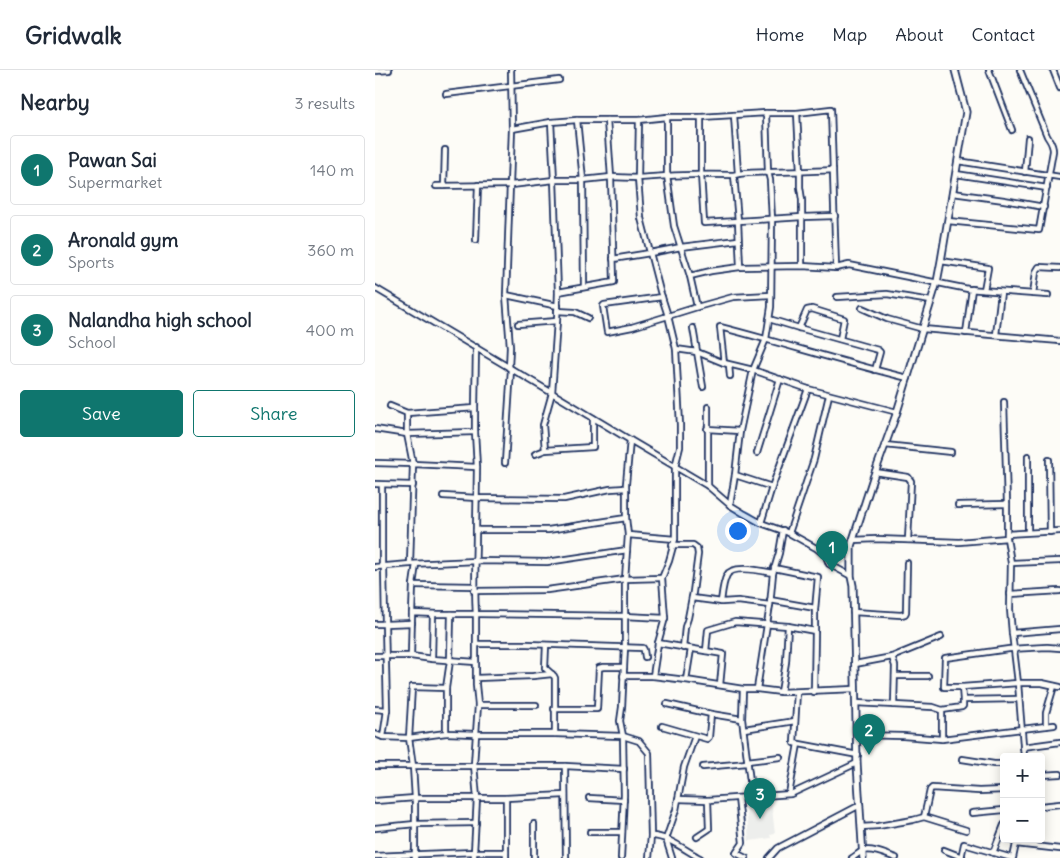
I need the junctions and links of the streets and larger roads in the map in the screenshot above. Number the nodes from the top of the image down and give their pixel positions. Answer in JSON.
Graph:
{"nodes":[{"id":1,"x":389,"y":70,"type":"edge"},
{"id":2,"x":511,"y":70,"type":"edge"},
{"id":3,"x":955,"y":70,"type":"edge"},
{"id":4,"x":989,"y":70,"type":"edge"},
{"id":5,"x":1020,"y":70,"type":"edge"},
{"id":6,"x":1053,"y":70,"type":"edge"},
{"id":7,"x":375,"y":71,"type":"edge"},
{"id":8,"x":559,"y":80,"type":"dead end"},
{"id":9,"x":511,"y":86,"type":"junction"},
{"id":10,"x":1060,"y":88,"type":"edge"},
{"id":11,"x":446,"y":94,"type":"dead end"},
{"id":12,"x":797,"y":112,"type":"junction"},
{"id":13,"x":766,"y":113,"type":"junction"},
{"id":14,"x":734,"y":115,"type":"junction"},
{"id":15,"x":667,"y":117,"type":"junction"},
{"id":16,"x":701,"y":117,"type":"junction"},
{"id":17,"x":577,"y":120,"type":"junction"},
{"id":18,"x":607,"y":120,"type":"junction"},
{"id":19,"x":639,"y":120,"type":"junction"},
{"id":20,"x":551,"y":122,"type":"junction"},
{"id":21,"x":512,"y":129,"type":"junction"},
{"id":22,"x":1013,"y":130,"type":"dead end"},
{"id":23,"x":1028,"y":138,"type":"dead end"},
{"id":24,"x":445,"y":150,"type":"dead end"},
{"id":25,"x":958,"y":161,"type":"junction"},
{"id":26,"x":833,"y":170,"type":"junction"},
{"id":27,"x":768,"y":172,"type":"junction"},
{"id":28,"x":800,"y":172,"type":"junction"},
{"id":29,"x":1025,"y":172,"type":"junction"},
{"id":30,"x":701,"y":174,"type":"junction"},
{"id":31,"x":956,"y":174,"type":"junction"},
{"id":32,"x":736,"y":175,"type":"junction"},
{"id":33,"x":1048,"y":175,"type":"junction"},
{"id":34,"x":667,"y":176,"type":"junction"},
{"id":35,"x":611,"y":177,"type":"junction"},
{"id":36,"x":1060,"y":177,"type":"edge"},
{"id":37,"x":639,"y":178,"type":"junction"},
{"id":38,"x":554,"y":180,"type":"junction"},
{"id":39,"x":583,"y":180,"type":"junction"},
{"id":40,"x":478,"y":185,"type":"junction"},
{"id":41,"x":511,"y":185,"type":"junction"},
{"id":42,"x":436,"y":186,"type":"dead end"},
{"id":43,"x":445,"y":186,"type":"junction"},
{"id":44,"x":1047,"y":188,"type":"junction"},
{"id":45,"x":953,"y":192,"type":"junction"},
{"id":46,"x":1044,"y":207,"type":"junction"},
{"id":47,"x":835,"y":216,"type":"junction"},
{"id":48,"x":802,"y":217,"type":"junction"},
{"id":49,"x":771,"y":219,"type":"junction"},
{"id":50,"x":738,"y":221,"type":"junction"},
{"id":51,"x":948,"y":221,"type":"junction"},
{"id":52,"x":476,"y":240,"type":"dead end"},
{"id":53,"x":739,"y":240,"type":"junction"},
{"id":54,"x":681,"y":247,"type":"junction"},
{"id":55,"x":650,"y":253,"type":"junction"},
{"id":56,"x":613,"y":259,"type":"junction"},
{"id":57,"x":941,"y":261,"type":"junction"},
{"id":58,"x":802,"y":266,"type":"junction"},
{"id":59,"x":740,"y":267,"type":"junction"},
{"id":60,"x":772,"y":267,"type":"junction"},
{"id":61,"x":836,"y":268,"type":"junction"},
{"id":62,"x":1060,"y":268,"type":"edge"},
{"id":63,"x":690,"y":276,"type":"junction"},
{"id":64,"x":937,"y":282,"type":"junction"},
{"id":65,"x":375,"y":288,"type":"edge"},
{"id":66,"x":584,"y":288,"type":"junction"},
{"id":67,"x":971,"y":289,"type":"junction"},
{"id":68,"x":983,"y":290,"type":"junction"},
{"id":69,"x":558,"y":292,"type":"junction"},
{"id":70,"x":1001,"y":292,"type":"junction"},
{"id":71,"x":1033,"y":294,"type":"junction"},
{"id":72,"x":506,"y":295,"type":"junction"},
{"id":73,"x":771,"y":295,"type":"junction"},
{"id":74,"x":1047,"y":295,"type":"dead end"},
{"id":75,"x":837,"y":296,"type":"dead end"},
{"id":76,"x":661,"y":297,"type":"junction"},
{"id":77,"x":931,"y":301,"type":"junction"},
{"id":78,"x":697,"y":307,"type":"junction"},
{"id":79,"x":862,"y":308,"type":"dead end"},
{"id":80,"x":558,"y":309,"type":"junction"},
{"id":81,"x":668,"y":316,"type":"junction"},
{"id":82,"x":588,"y":318,"type":"dead end"},
{"id":83,"x":769,"y":319,"type":"junction"},
{"id":84,"x":557,"y":321,"type":"junction"},
{"id":85,"x":518,"y":324,"type":"dead end"},
{"id":86,"x":693,"y":328,"type":"dead end"},
{"id":87,"x":799,"y":328,"type":"junction"},
{"id":88,"x":923,"y":329,"type":"junction"},
{"id":89,"x":966,"y":333,"type":"junction"},
{"id":90,"x":995,"y":336,"type":"junction"},
{"id":91,"x":766,"y":339,"type":"junction"},
{"id":92,"x":840,"y":339,"type":"junction"},
{"id":93,"x":1060,"y":341,"type":"edge"},
{"id":94,"x":476,"y":347,"type":"junction"},
{"id":95,"x":675,"y":349,"type":"junction"},
{"id":96,"x":697,"y":352,"type":"junction"},
{"id":97,"x":727,"y":364,"type":"junction"},
{"id":98,"x":510,"y":368,"type":"junction"},
{"id":99,"x":753,"y":370,"type":"junction"},
{"id":100,"x":875,"y":370,"type":"junction"},
{"id":101,"x":730,"y":376,"type":"dead end"},
{"id":102,"x":908,"y":378,"type":"junction"},
{"id":103,"x":780,"y":380,"type":"junction"},
{"id":104,"x":703,"y":387,"type":"dead end"},
{"id":105,"x":808,"y":389,"type":"junction"},
{"id":106,"x":552,"y":393,"type":"junction"},
{"id":107,"x":829,"y":395,"type":"junction"},
{"id":108,"x":1004,"y":402,"type":"dead end"},
{"id":109,"x":390,"y":406,"type":"dead end"},
{"id":110,"x":475,"y":408,"type":"junction"},
{"id":111,"x":708,"y":408,"type":"dead end"},
{"id":112,"x":897,"y":412,"type":"junction"},
{"id":113,"x":407,"y":413,"type":"junction"},
{"id":114,"x":593,"y":418,"type":"junction"},
{"id":115,"x":375,"y":429,"type":"edge"},
{"id":116,"x":707,"y":429,"type":"junction"},
{"id":117,"x":740,"y":431,"type":"junction"},
{"id":118,"x":475,"y":432,"type":"junction"},
{"id":119,"x":407,"y":434,"type":"junction"},
{"id":120,"x":630,"y":440,"type":"junction"},
{"id":121,"x":885,"y":444,"type":"junction"},
{"id":122,"x":545,"y":450,"type":"junction"},
{"id":123,"x":951,"y":452,"type":"dead end"},
{"id":124,"x":535,"y":454,"type":"dead end"},
{"id":125,"x":757,"y":454,"type":"dead end"},
{"id":126,"x":1028,"y":456,"type":"dead end"},
{"id":127,"x":1049,"y":460,"type":"dead end"},
{"id":128,"x":375,"y":463,"type":"edge"},
{"id":129,"x":505,"y":463,"type":"dead end"},
{"id":130,"x":413,"y":464,"type":"junction"},
{"id":131,"x":477,"y":467,"type":"junction"},
{"id":132,"x":675,"y":467,"type":"junction"},
{"id":133,"x":875,"y":472,"type":"junction"},
{"id":134,"x":735,"y":475,"type":"junction"},
{"id":135,"x":375,"y":484,"type":"edge"},
{"id":136,"x":382,"y":485,"type":"junction"},
{"id":137,"x":413,"y":485,"type":"junction"},
{"id":138,"x":708,"y":486,"type":"junction"},
{"id":139,"x":772,"y":487,"type":"junction"},
{"id":140,"x":626,"y":488,"type":"junction"},
{"id":141,"x":443,"y":496,"type":"dead end"},
{"id":142,"x":477,"y":498,"type":"junction"},
{"id":143,"x":958,"y":504,"type":"dead end"},
{"id":144,"x":1007,"y":504,"type":"junction"},
{"id":145,"x":730,"y":505,"type":"junction"},
{"id":146,"x":626,"y":518,"type":"junction"},
{"id":147,"x":761,"y":523,"type":"junction"},
{"id":148,"x":476,"y":530,"type":"junction"},
{"id":149,"x":783,"y":530,"type":"junction"},
{"id":150,"x":1060,"y":531,"type":"edge"},
{"id":151,"x":1028,"y":532,"type":"junction"},
{"id":152,"x":1050,"y":532,"type":"junction"},
{"id":153,"x":789,"y":533,"type":"junction"},
{"id":154,"x":628,"y":535,"type":"junction"},
{"id":155,"x":1007,"y":536,"type":"junction"},
{"id":156,"x":675,"y":539,"type":"junction"},
{"id":157,"x":853,"y":540,"type":"junction"},
{"id":158,"x":908,"y":540,"type":"junction"},
{"id":159,"x":672,"y":545,"type":"junction"},
{"id":160,"x":627,"y":550,"type":"junction"},
{"id":161,"x":1060,"y":560,"type":"edge"},
{"id":162,"x":476,"y":561,"type":"junction"},
{"id":163,"x":907,"y":563,"type":"dead end"},
{"id":164,"x":410,"y":564,"type":"junction"},
{"id":165,"x":416,"y":564,"type":"junction"},
{"id":166,"x":1011,"y":564,"type":"junction"},
{"id":167,"x":383,"y":566,"type":"junction"},
{"id":168,"x":375,"y":567,"type":"edge"},
{"id":169,"x":773,"y":570,"type":"junction"},
{"id":170,"x":851,"y":576,"type":"junction"},
{"id":171,"x":662,"y":578,"type":"junction"},
{"id":172,"x":625,"y":579,"type":"junction"},
{"id":173,"x":413,"y":586,"type":"junction"},
{"id":174,"x":475,"y":589,"type":"junction"},
{"id":175,"x":1060,"y":591,"type":"edge"},
{"id":176,"x":1010,"y":594,"type":"junction"},
{"id":177,"x":692,"y":598,"type":"junction"},
{"id":178,"x":721,"y":602,"type":"junction"},
{"id":179,"x":770,"y":602,"type":"junction"},
{"id":180,"x":815,"y":608,"type":"junction"},
{"id":181,"x":853,"y":612,"type":"junction"},
{"id":182,"x":412,"y":613,"type":"junction"},
{"id":183,"x":433,"y":614,"type":"junction"},
{"id":184,"x":451,"y":614,"type":"junction"},
{"id":185,"x":476,"y":614,"type":"junction"},
{"id":186,"x":624,"y":616,"type":"junction"},
{"id":187,"x":665,"y":618,"type":"junction"},
{"id":188,"x":412,"y":623,"type":"junction"},
{"id":189,"x":375,"y":624,"type":"edge"},
{"id":190,"x":385,"y":624,"type":"junction"},
{"id":191,"x":767,"y":624,"type":"junction"},
{"id":192,"x":788,"y":626,"type":"junction"},
{"id":193,"x":1060,"y":629,"type":"edge"},
{"id":194,"x":815,"y":631,"type":"junction"},
{"id":195,"x":1012,"y":633,"type":"junction"},
{"id":196,"x":941,"y":637,"type":"dead end"},
{"id":197,"x":658,"y":643,"type":"junction"},
{"id":198,"x":476,"y":644,"type":"junction"},
{"id":199,"x":546,"y":645,"type":"junction"},
{"id":200,"x":625,"y":647,"type":"junction"},
{"id":201,"x":683,"y":648,"type":"junction"},
{"id":202,"x":1060,"y":648,"type":"edge"},
{"id":203,"x":691,"y":649,"type":"junction"},
{"id":204,"x":1015,"y":649,"type":"junction"},
{"id":205,"x":706,"y":651,"type":"junction"},
{"id":206,"x":375,"y":656,"type":"edge"},
{"id":207,"x":386,"y":656,"type":"junction"},
{"id":208,"x":411,"y":656,"type":"junction"},
{"id":209,"x":892,"y":656,"type":"junction"},
{"id":210,"x":645,"y":657,"type":"dead end"},
{"id":211,"x":432,"y":659,"type":"junction"},
{"id":212,"x":450,"y":661,"type":"junction"},
{"id":213,"x":476,"y":662,"type":"junction"},
{"id":214,"x":855,"y":664,"type":"junction"},
{"id":215,"x":624,"y":667,"type":"junction"},
{"id":216,"x":553,"y":674,"type":"junction"},
{"id":217,"x":623,"y":676,"type":"junction"},
{"id":218,"x":653,"y":676,"type":"junction"},
{"id":219,"x":895,"y":676,"type":"junction"},
{"id":220,"x":928,"y":676,"type":"dead end"},
{"id":221,"x":476,"y":678,"type":"junction"},
{"id":222,"x":686,"y":680,"type":"junction"},
{"id":223,"x":1018,"y":682,"type":"junction"},
{"id":224,"x":720,"y":685,"type":"junction"},
{"id":225,"x":1054,"y":686,"type":"junction"},
{"id":226,"x":962,"y":687,"type":"junction"},
{"id":227,"x":1060,"y":687,"type":"edge"},
{"id":228,"x":446,"y":688,"type":"junction"},
{"id":229,"x":743,"y":689,"type":"junction"},
{"id":230,"x":757,"y":689,"type":"junction"},
{"id":231,"x":855,"y":689,"type":"junction"},
{"id":232,"x":781,"y":692,"type":"junction"},
{"id":233,"x":797,"y":692,"type":"junction"},
{"id":234,"x":814,"y":692,"type":"junction"},
{"id":235,"x":1019,"y":699,"type":"junction"},
{"id":236,"x":963,"y":700,"type":"junction"},
{"id":237,"x":856,"y":703,"type":"junction"},
{"id":238,"x":667,"y":704,"type":"dead end"},
{"id":239,"x":478,"y":705,"type":"junction"},
{"id":240,"x":536,"y":705,"type":"dead end"},
{"id":241,"x":894,"y":705,"type":"junction"},
{"id":242,"x":375,"y":709,"type":"edge"},
{"id":243,"x":554,"y":709,"type":"junction"},
{"id":244,"x":387,"y":710,"type":"junction"},
{"id":245,"x":942,"y":710,"type":"junction"},
{"id":246,"x":711,"y":714,"type":"junction"},
{"id":247,"x":742,"y":719,"type":"junction"},
{"id":248,"x":795,"y":722,"type":"junction"},
{"id":249,"x":1054,"y":725,"type":"dead end"},
{"id":250,"x":662,"y":726,"type":"dead end"},
{"id":251,"x":1046,"y":726,"type":"junction"},
{"id":252,"x":744,"y":728,"type":"junction"},
{"id":253,"x":1022,"y":729,"type":"junction"},
{"id":254,"x":446,"y":733,"type":"junction"},
{"id":255,"x":375,"y":734,"type":"edge"},
{"id":256,"x":476,"y":734,"type":"junction"},
{"id":257,"x":555,"y":734,"type":"junction"},
{"id":258,"x":857,"y":735,"type":"junction"},
{"id":259,"x":623,"y":736,"type":"junction"},
{"id":260,"x":695,"y":736,"type":"junction"},
{"id":261,"x":383,"y":737,"type":"junction"},
{"id":262,"x":409,"y":738,"type":"junction"},
{"id":263,"x":942,"y":739,"type":"junction"},
{"id":264,"x":1060,"y":742,"type":"edge"},
{"id":265,"x":798,"y":744,"type":"junction"},
{"id":266,"x":1023,"y":747,"type":"junction"},
{"id":267,"x":1024,"y":753,"type":"edge"},
{"id":268,"x":858,"y":755,"type":"junction"},
{"id":269,"x":779,"y":757,"type":"dead end"},
{"id":270,"x":961,"y":759,"type":"dead end"},
{"id":271,"x":747,"y":762,"type":"junction"},
{"id":272,"x":857,"y":763,"type":"junction"},
{"id":273,"x":1000,"y":764,"type":"edge"},
{"id":274,"x":474,"y":765,"type":"junction"},
{"id":275,"x":375,"y":766,"type":"edge"},
{"id":276,"x":413,"y":766,"type":"junction"},
{"id":277,"x":565,"y":766,"type":"junction"},
{"id":278,"x":703,"y":767,"type":"dead end"},
{"id":279,"x":624,"y":769,"type":"junction"},
{"id":280,"x":1060,"y":774,"type":"edge"},
{"id":281,"x":1045,"y":775,"type":"edge"},
{"id":282,"x":1000,"y":790,"type":"edge"},
{"id":283,"x":789,"y":794,"type":"junction"},
{"id":284,"x":565,"y":795,"type":"junction"},
{"id":285,"x":752,"y":797,"type":"junction"},
{"id":286,"x":415,"y":798,"type":"junction"},
{"id":287,"x":477,"y":798,"type":"junction"},
{"id":288,"x":507,"y":798,"type":"junction"},
{"id":289,"x":589,"y":798,"type":"dead end"},
{"id":290,"x":738,"y":798,"type":"junction"},
{"id":291,"x":678,"y":799,"type":"junction"},
{"id":292,"x":623,"y":800,"type":"junction"},
{"id":293,"x":708,"y":800,"type":"junction"},
{"id":294,"x":375,"y":801,"type":"edge"},
{"id":295,"x":1060,"y":804,"type":"edge"},
{"id":296,"x":860,"y":805,"type":"junction"},
{"id":297,"x":1045,"y":806,"type":"edge"},
{"id":298,"x":1000,"y":810,"type":"edge"},
{"id":299,"x":972,"y":813,"type":"dead end"},
{"id":300,"x":924,"y":817,"type":"junction"},
{"id":301,"x":476,"y":823,"type":"junction"},
{"id":302,"x":415,"y":824,"type":"junction"},
{"id":303,"x":534,"y":824,"type":"dead end"},
{"id":304,"x":375,"y":828,"type":"edge"},
{"id":305,"x":861,"y":828,"type":"junction"},
{"id":306,"x":966,"y":830,"type":"dead end"},
{"id":307,"x":590,"y":832,"type":"dead end"},
{"id":308,"x":622,"y":832,"type":"junction"},
{"id":309,"x":1000,"y":835,"type":"edge"},
{"id":310,"x":651,"y":836,"type":"junction"},
{"id":311,"x":697,"y":837,"type":"dead end"},
{"id":312,"x":666,"y":839,"type":"junction"},
{"id":313,"x":1016,"y":843,"type":"edge"},
{"id":314,"x":1027,"y":843,"type":"edge"},
{"id":315,"x":1060,"y":849,"type":"edge"},
{"id":316,"x":944,"y":850,"type":"dead end"},
{"id":317,"x":862,"y":851,"type":"junction"},
{"id":318,"x":474,"y":852,"type":"junction"},
{"id":319,"x":506,"y":852,"type":"junction"},
{"id":320,"x":993,"y":853,"type":"junction"},
{"id":321,"x":375,"y":856,"type":"edge"},
{"id":322,"x":415,"y":856,"type":"edge"},
{"id":323,"x":962,"y":857,"type":"edge"},
{"id":324,"x":474,"y":858,"type":"edge"},
{"id":325,"x":506,"y":858,"type":"edge"},
{"id":326,"x":534,"y":858,"type":"edge"},
{"id":327,"x":566,"y":858,"type":"edge"},
{"id":328,"x":621,"y":858,"type":"edge"},
{"id":329,"x":649,"y":858,"type":"edge"},
{"id":330,"x":672,"y":858,"type":"edge"},
{"id":331,"x":700,"y":858,"type":"edge"},
{"id":332,"x":746,"y":858,"type":"edge"},
{"id":333,"x":769,"y":858,"type":"edge"},
{"id":334,"x":852,"y":858,"type":"edge"},
{"id":335,"x":863,"y":858,"type":"edge"},
{"id":336,"x":896,"y":858,"type":"edge"},
{"id":337,"x":1012,"y":858,"type":"edge"}],
"edges":[{"from":1,"to":7,"type":"street"},
{"from":2,"to":9,"type":"street"},
{"from":3,"to":25,"type":"street"},
{"from":4,"to":22,"type":"street"},
{"from":5,"to":33,"type":"street"},
{"from":6,"to":10,"type":"street"},
{"from":8,"to":9,"type":"street"},
{"from":9,"to":11,"type":"street"},
{"from":9,"to":21,"type":"street"},
{"from":12,"to":13,"type":"street"},
{"from":12,"to":26,"type":"street"},
{"from":12,"to":28,"type":"street"},
{"from":13,"to":14,"type":"street"},
{"from":13,"to":27,"type":"street"},
{"from":14,"to":16,"type":"street"},
{"from":14,"to":32,"type":"street"},
{"from":15,"to":16,"type":"street"},
{"from":15,"to":19,"type":"street"},
{"from":15,"to":34,"type":"street"},
{"from":16,"to":30,"type":"street"},
{"from":17,"to":18,"type":"street"},
{"from":17,"to":20,"type":"street"},
{"from":17,"to":39,"type":"street"},
{"from":18,"to":19,"type":"street"},
{"from":18,"to":35,"type":"street"},
{"from":19,"to":37,"type":"street"},
{"from":20,"to":21,"type":"street"},
{"from":20,"to":38,"type":"street"},
{"from":21,"to":41,"type":"street"},
{"from":23,"to":29,"type":"street"},
{"from":24,"to":43,"type":"street"},
{"from":25,"to":29,"type":"street"},
{"from":25,"to":31,"type":"street"},
{"from":26,"to":28,"type":"street"},
{"from":26,"to":47,"type":"street"},
{"from":27,"to":28,"type":"street"},
{"from":27,"to":32,"type":"street"},
{"from":27,"to":49,"type":"street"},
{"from":28,"to":48,"type":"street"},
{"from":29,"to":33,"type":"street"},
{"from":30,"to":32,"type":"street"},
{"from":30,"to":34,"type":"street"},
{"from":30,"to":50,"type":"street"},
{"from":31,"to":44,"type":"street"},
{"from":31,"to":45,"type":"street"},
{"from":32,"to":50,"type":"street"},
{"from":33,"to":36,"type":"street"},
{"from":33,"to":44,"type":"street"},
{"from":34,"to":37,"type":"street"},
{"from":34,"to":54,"type":"street"},
{"from":35,"to":37,"type":"street"},
{"from":35,"to":39,"type":"street"},
{"from":35,"to":56,"type":"street"},
{"from":37,"to":55,"type":"street"},
{"from":38,"to":39,"type":"street"},
{"from":38,"to":41,"type":"street"},
{"from":38,"to":69,"type":"street"},
{"from":39,"to":66,"type":"street"},
{"from":40,"to":41,"type":"street"},
{"from":40,"to":43,"type":"street"},
{"from":40,"to":52,"type":"street"},
{"from":41,"to":72,"type":"street"},
{"from":42,"to":43,"type":"street"},
{"from":44,"to":46,"type":"street"},
{"from":45,"to":46,"type":"street"},
{"from":45,"to":51,"type":"street"},
{"from":46,"to":51,"type":"street"},
{"from":47,"to":48,"type":"street"},
{"from":47,"to":61,"type":"street"},
{"from":48,"to":49,"type":"street"},
{"from":48,"to":58,"type":"street"},
{"from":49,"to":50,"type":"street"},
{"from":49,"to":60,"type":"street"},
{"from":50,"to":53,"type":"street"},
{"from":51,"to":57,"type":"street"},
{"from":53,"to":54,"type":"street"},
{"from":53,"to":59,"type":"street"},
{"from":54,"to":55,"type":"street"},
{"from":54,"to":63,"type":"street"},
{"from":55,"to":56,"type":"street"},
{"from":55,"to":76,"type":"street"},
{"from":56,"to":66,"type":"street"},
{"from":57,"to":64,"type":"street"},
{"from":57,"to":68,"type":"street"},
{"from":58,"to":60,"type":"street"},
{"from":58,"to":61,"type":"street"},
{"from":59,"to":60,"type":"street"},
{"from":59,"to":63,"type":"street"},
{"from":60,"to":73,"type":"street"},
{"from":61,"to":64,"type":"street"},
{"from":62,"to":71,"type":"street"},
{"from":63,"to":78,"type":"street"},
{"from":64,"to":67,"type":"street"},
{"from":64,"to":77,"type":"street"},
{"from":65,"to":94,"type":"street"},
{"from":66,"to":69,"type":"street"},
{"from":67,"to":68,"type":"street"},
{"from":67,"to":89,"type":"street"},
{"from":68,"to":70,"type":"street"},
{"from":69,"to":80,"type":"street"},
{"from":70,"to":71,"type":"street"},
{"from":70,"to":90,"type":"street"},
{"from":71,"to":74,"type":"street"},
{"from":72,"to":80,"type":"street"},
{"from":72,"to":98,"type":"street"},
{"from":73,"to":78,"type":"street"},
{"from":73,"to":83,"type":"street"},
{"from":75,"to":77,"type":"street"},
{"from":76,"to":81,"type":"street"},
{"from":76,"to":81,"type":"street"},
{"from":77,"to":88,"type":"street"},
{"from":78,"to":81,"type":"street"},
{"from":79,"to":88,"type":"street"},
{"from":80,"to":82,"type":"street"},
{"from":80,"to":84,"type":"street"},
{"from":81,"to":95,"type":"street"},
{"from":83,"to":87,"type":"street"},
{"from":83,"to":91,"type":"street"},
{"from":84,"to":85,"type":"street"},
{"from":84,"to":106,"type":"street"},
{"from":86,"to":96,"type":"street"},
{"from":87,"to":92,"type":"street"},
{"from":87,"to":92,"type":"street"},
{"from":88,"to":89,"type":"street"},
{"from":88,"to":102,"type":"street"},
{"from":89,"to":90,"type":"street"},
{"from":90,"to":93,"type":"street"},
{"from":91,"to":97,"type":"street"},
{"from":91,"to":99,"type":"street"},
{"from":91,"to":100,"type":"street"},
{"from":92,"to":100,"type":"street"},
{"from":94,"to":98,"type":"street"},
{"from":94,"to":110,"type":"street"},
{"from":95,"to":96,"type":"street"},
{"from":95,"to":132,"type":"street"},
{"from":96,"to":97,"type":"street"},
{"from":96,"to":104,"type":"street"},
{"from":97,"to":99,"type":"street"},
{"from":97,"to":101,"type":"street"},
{"from":98,"to":106,"type":"street"},
{"from":98,"to":129,"type":"street"},
{"from":99,"to":103,"type":"street"},
{"from":99,"to":117,"type":"street"},
{"from":100,"to":102,"type":"street"},
{"from":102,"to":112,"type":"street"},
{"from":103,"to":105,"type":"street"},
{"from":103,"to":125,"type":"street"},
{"from":105,"to":107,"type":"street"},
{"from":105,"to":139,"type":"street"},
{"from":106,"to":114,"type":"street"},
{"from":106,"to":122,"type":"street"},
{"from":107,"to":112,"type":"street"},
{"from":107,"to":153,"type":"street"},
{"from":108,"to":144,"type":"street"},
{"from":109,"to":113,"type":"street"},
{"from":110,"to":113,"type":"street"},
{"from":110,"to":118,"type":"street"},
{"from":111,"to":116,"type":"street"},
{"from":112,"to":121,"type":"street"},
{"from":113,"to":119,"type":"street"},
{"from":114,"to":120,"type":"street"},
{"from":114,"to":122,"type":"street"},
{"from":115,"to":119,"type":"street"},
{"from":116,"to":117,"type":"street"},
{"from":116,"to":138,"type":"street"},
{"from":117,"to":134,"type":"street"},
{"from":118,"to":119,"type":"street"},
{"from":118,"to":131,"type":"street"},
{"from":119,"to":130,"type":"street"},
{"from":120,"to":132,"type":"street"},
{"from":120,"to":140,"type":"street"},
{"from":121,"to":123,"type":"street"},
{"from":121,"to":133,"type":"street"},
{"from":122,"to":124,"type":"street"},
{"from":126,"to":151,"type":"street"},
{"from":127,"to":152,"type":"street"},
{"from":128,"to":130,"type":"street"},
{"from":130,"to":131,"type":"street"},
{"from":130,"to":137,"type":"street"},
{"from":131,"to":142,"type":"street"},
{"from":132,"to":138,"type":"street"},
{"from":132,"to":156,"type":"street"},
{"from":133,"to":157,"type":"street"},
{"from":133,"to":158,"type":"street"},
{"from":134,"to":139,"type":"street"},
{"from":134,"to":145,"type":"street"},
{"from":135,"to":136,"type":"street"},
{"from":136,"to":137,"type":"street"},
{"from":136,"to":167,"type":"street"},
{"from":137,"to":164,"type":"street"},
{"from":138,"to":145,"type":"street"},
{"from":139,"to":147,"type":"street"},
{"from":140,"to":142,"type":"street"},
{"from":140,"to":146,"type":"street"},
{"from":141,"to":142,"type":"street"},
{"from":142,"to":148,"type":"street"},
{"from":143,"to":144,"type":"street"},
{"from":144,"to":155,"type":"street"},
{"from":145,"to":147,"type":"street"},
{"from":146,"to":148,"type":"street"},
{"from":146,"to":154,"type":"street"},
{"from":147,"to":149,"type":"street"},
{"from":148,"to":162,"type":"street"},
{"from":149,"to":153,"type":"street"},
{"from":149,"to":169,"type":"street"},
{"from":150,"to":152,"type":"street"},
{"from":151,"to":152,"type":"street"},
{"from":151,"to":155,"type":"street"},
{"from":153,"to":170,"type":"street"},
{"from":154,"to":156,"type":"street"},
{"from":154,"to":160,"type":"street"},
{"from":155,"to":158,"type":"street"},
{"from":155,"to":166,"type":"street"},
{"from":156,"to":159,"type":"street"},
{"from":157,"to":158,"type":"street"},
{"from":157,"to":170,"type":"street"},
{"from":159,"to":171,"type":"street"},
{"from":159,"to":177,"type":"street"},
{"from":160,"to":162,"type":"street"},
{"from":160,"to":172,"type":"street"},
{"from":161,"to":166,"type":"street"},
{"from":162,"to":165,"type":"street"},
{"from":162,"to":174,"type":"street"},
{"from":163,"to":181,"type":"street"},
{"from":164,"to":165,"type":"street"},
{"from":164,"to":167,"type":"street"},
{"from":165,"to":173,"type":"street"},
{"from":166,"to":176,"type":"street"},
{"from":167,"to":168,"type":"street"},
{"from":167,"to":190,"type":"street"},
{"from":169,"to":178,"type":"street"},
{"from":169,"to":179,"type":"street"},
{"from":169,"to":180,"type":"street"},
{"from":170,"to":181,"type":"street"},
{"from":171,"to":172,"type":"street"},
{"from":171,"to":187,"type":"street"},
{"from":172,"to":174,"type":"street"},
{"from":172,"to":186,"type":"street"},
{"from":173,"to":174,"type":"street"},
{"from":173,"to":182,"type":"street"},
{"from":174,"to":185,"type":"street"},
{"from":175,"to":176,"type":"street"},
{"from":176,"to":195,"type":"street"},
{"from":177,"to":178,"type":"street"},
{"from":177,"to":201,"type":"street"},
{"from":178,"to":179,"type":"street"},
{"from":179,"to":180,"type":"street"},
{"from":179,"to":191,"type":"street"},
{"from":180,"to":194,"type":"street"},
{"from":181,"to":214,"type":"street"},
{"from":182,"to":183,"type":"street"},
{"from":182,"to":188,"type":"street"},
{"from":183,"to":184,"type":"street"},
{"from":183,"to":211,"type":"street"},
{"from":184,"to":185,"type":"street"},
{"from":184,"to":212,"type":"street"},
{"from":185,"to":186,"type":"street"},
{"from":185,"to":198,"type":"street"},
{"from":186,"to":187,"type":"street"},
{"from":186,"to":200,"type":"street"},
{"from":187,"to":197,"type":"street"},
{"from":188,"to":190,"type":"street"},
{"from":188,"to":208,"type":"street"},
{"from":189,"to":190,"type":"street"},
{"from":190,"to":207,"type":"street"},
{"from":191,"to":192,"type":"street"},
{"from":191,"to":205,"type":"street"},
{"from":191,"to":230,"type":"street"},
{"from":192,"to":194,"type":"street"},
{"from":192,"to":232,"type":"street"},
{"from":193,"to":195,"type":"street"},
{"from":194,"to":234,"type":"street"},
{"from":195,"to":204,"type":"street"},
{"from":196,"to":209,"type":"street"},
{"from":197,"to":201,"type":"street"},
{"from":197,"to":218,"type":"street"},
{"from":198,"to":199,"type":"street"},
{"from":198,"to":213,"type":"street"},
{"from":199,"to":200,"type":"street"},
{"from":199,"to":216,"type":"street"},
{"from":200,"to":210,"type":"street"},
{"from":200,"to":215,"type":"street"},
{"from":201,"to":203,"type":"street"},
{"from":202,"to":204,"type":"street"},
{"from":203,"to":205,"type":"street"},
{"from":203,"to":222,"type":"street"},
{"from":204,"to":223,"type":"street"},
{"from":204,"to":226,"type":"street"},
{"from":205,"to":224,"type":"street"},
{"from":206,"to":207,"type":"street"},
{"from":207,"to":208,"type":"street"},
{"from":207,"to":244,"type":"street"},
{"from":208,"to":211,"type":"street"},
{"from":209,"to":214,"type":"street"},
{"from":209,"to":219,"type":"street"},
{"from":211,"to":212,"type":"street"},
{"from":212,"to":213,"type":"street"},
{"from":212,"to":228,"type":"street"},
{"from":213,"to":221,"type":"street"},
{"from":214,"to":231,"type":"street"},
{"from":215,"to":217,"type":"street"},
{"from":215,"to":243,"type":"street"},
{"from":216,"to":221,"type":"street"},
{"from":216,"to":243,"type":"street"},
{"from":217,"to":218,"type":"street"},
{"from":217,"to":259,"type":"street"},
{"from":218,"to":222,"type":"street"},
{"from":219,"to":220,"type":"street"},
{"from":219,"to":241,"type":"street"},
{"from":221,"to":239,"type":"street"},
{"from":222,"to":224,"type":"street"},
{"from":223,"to":225,"type":"street"},
{"from":223,"to":226,"type":"street"},
{"from":223,"to":235,"type":"street"},
{"from":224,"to":229,"type":"street"},
{"from":225,"to":227,"type":"street"},
{"from":225,"to":251,"type":"street"},
{"from":226,"to":236,"type":"street"},
{"from":228,"to":254,"type":"street"},
{"from":228,"to":262,"type":"street"},
{"from":229,"to":230,"type":"street"},
{"from":229,"to":247,"type":"street"},
{"from":230,"to":232,"type":"street"},
{"from":231,"to":234,"type":"street"},
{"from":231,"to":237,"type":"street"},
{"from":232,"to":233,"type":"street"},
{"from":233,"to":234,"type":"street"},
{"from":233,"to":248,"type":"street"},
{"from":235,"to":236,"type":"street"},
{"from":235,"to":253,"type":"street"},
{"from":236,"to":245,"type":"street"},
{"from":237,"to":241,"type":"street"},
{"from":237,"to":258,"type":"street"},
{"from":238,"to":246,"type":"street"},
{"from":239,"to":240,"type":"street"},
{"from":239,"to":256,"type":"street"},
{"from":241,"to":245,"type":"street"},
{"from":242,"to":244,"type":"street"},
{"from":243,"to":257,"type":"street"},
{"from":244,"to":261,"type":"street"},
{"from":245,"to":263,"type":"street"},
{"from":246,"to":247,"type":"street"},
{"from":246,"to":260,"type":"street"},
{"from":247,"to":252,"type":"street"},
{"from":248,"to":252,"type":"street"},
{"from":248,"to":265,"type":"street"},
{"from":249,"to":251,"type":"street"},
{"from":250,"to":260,"type":"street"},
{"from":251,"to":253,"type":"street"},
{"from":252,"to":271,"type":"street"},
{"from":253,"to":263,"type":"street"},
{"from":253,"to":266,"type":"street"},
{"from":254,"to":256,"type":"street"},
{"from":254,"to":262,"type":"street"},
{"from":255,"to":261,"type":"street"},
{"from":256,"to":257,"type":"street"},
{"from":256,"to":274,"type":"street"},
{"from":257,"to":259,"type":"street"},
{"from":258,"to":263,"type":"street"},
{"from":258,"to":268,"type":"street"},
{"from":259,"to":279,"type":"street"},
{"from":259,"to":310,"type":"street"},
{"from":260,"to":291,"type":"street"},
{"from":261,"to":262,"type":"street"},
{"from":262,"to":276,"type":"street"},
{"from":264,"to":266,"type":"street"},
{"from":265,"to":268,"type":"street"},
{"from":265,"to":283,"type":"street"},
{"from":266,"to":267,"type":"street"},
{"from":268,"to":272,"type":"street"},
{"from":269,"to":271,"type":"street"},
{"from":270,"to":273,"type":"street"},
{"from":271,"to":278,"type":"street"},
{"from":271,"to":285,"type":"street"},
{"from":272,"to":283,"type":"street"},
{"from":272,"to":296,"type":"street"},
{"from":274,"to":276,"type":"street"},
{"from":274,"to":277,"type":"street"},
{"from":274,"to":287,"type":"street"},
{"from":275,"to":276,"type":"street"},
{"from":276,"to":286,"type":"street"},
{"from":277,"to":279,"type":"street"},
{"from":277,"to":284,"type":"street"},
{"from":279,"to":292,"type":"street"},
{"from":280,"to":281,"type":"street"},
{"from":282,"to":300,"type":"street"},
{"from":283,"to":285,"type":"street"},
{"from":284,"to":288,"type":"street"},
{"from":284,"to":327,"type":"street"},
{"from":285,"to":290,"type":"street"},
{"from":286,"to":287,"type":"street"},
{"from":286,"to":294,"type":"street"},
{"from":286,"to":302,"type":"street"},
{"from":287,"to":288,"type":"street"},
{"from":287,"to":301,"type":"street"},
{"from":288,"to":319,"type":"street"},
{"from":289,"to":292,"type":"street"},
{"from":290,"to":293,"type":"street"},
{"from":290,"to":332,"type":"street"},
{"from":291,"to":293,"type":"street"},
{"from":291,"to":312,"type":"street"},
{"from":292,"to":308,"type":"street"},
{"from":293,"to":311,"type":"street"},
{"from":295,"to":297,"type":"street"},
{"from":296,"to":305,"type":"street"},
{"from":296,"to":333,"type":"street"},
{"from":298,"to":299,"type":"street"},
{"from":300,"to":305,"type":"street"},
{"from":300,"to":306,"type":"street"},
{"from":301,"to":302,"type":"street"},
{"from":301,"to":318,"type":"street"},
{"from":302,"to":304,"type":"street"},
{"from":302,"to":322,"type":"street"},
{"from":303,"to":326,"type":"street"},
{"from":305,"to":317,"type":"street"},
{"from":307,"to":308,"type":"street"},
{"from":308,"to":328,"type":"street"},
{"from":309,"to":320,"type":"street"},
{"from":310,"to":312,"type":"street"},
{"from":310,"to":329,"type":"street"},
{"from":312,"to":330,"type":"street"},
{"from":312,"to":331,"type":"street"},
{"from":313,"to":337,"type":"street"},
{"from":314,"to":315,"type":"street"},
{"from":316,"to":323,"type":"street"},
{"from":317,"to":334,"type":"street"},
{"from":317,"to":335,"type":"street"},
{"from":317,"to":336,"type":"street"},
{"from":318,"to":319,"type":"street"},
{"from":318,"to":322,"type":"street"},
{"from":318,"to":324,"type":"street"},
{"from":319,"to":325,"type":"street"},
{"from":320,"to":323,"type":"street"},
{"from":320,"to":337,"type":"street"},
{"from":321,"to":322,"type":"street"}]}
